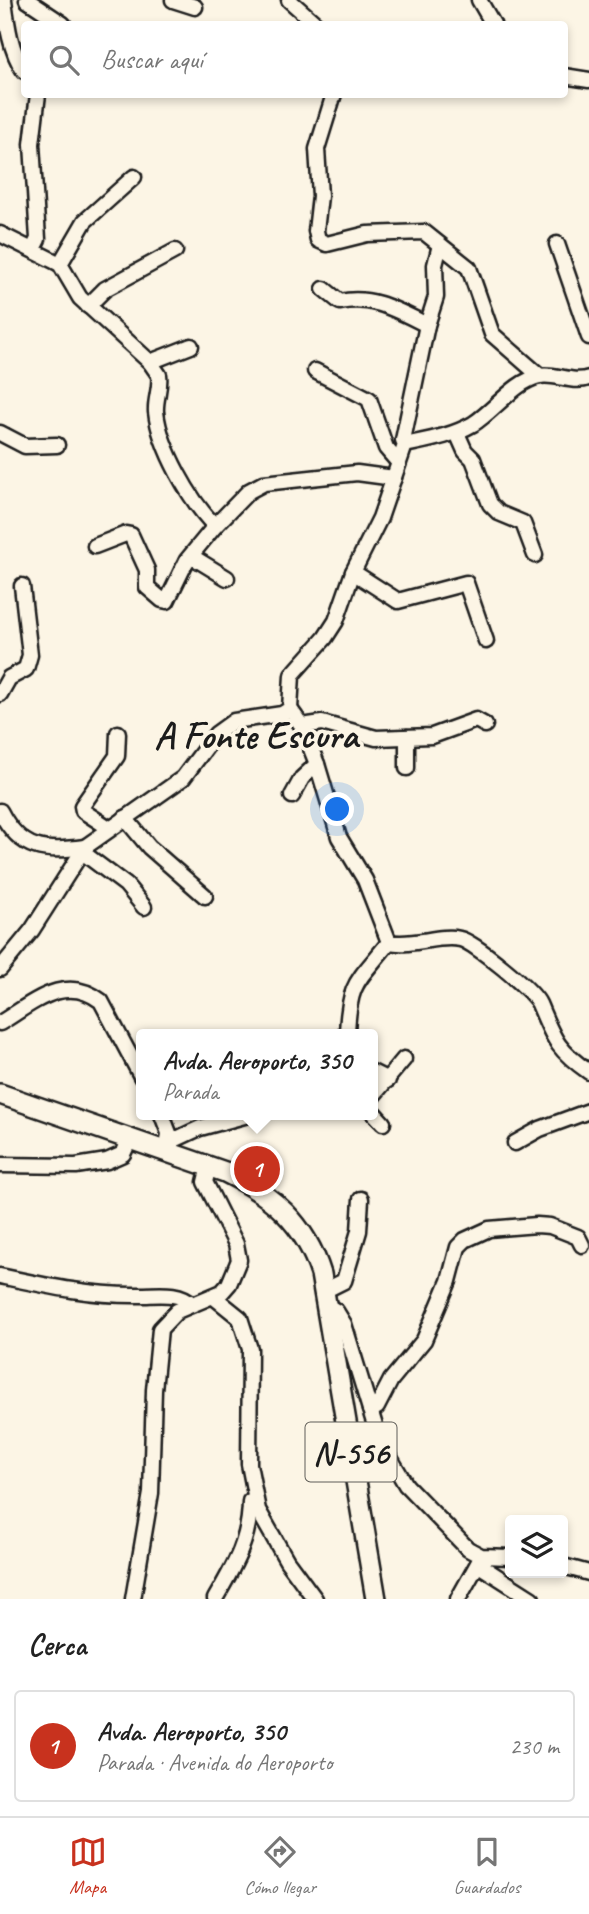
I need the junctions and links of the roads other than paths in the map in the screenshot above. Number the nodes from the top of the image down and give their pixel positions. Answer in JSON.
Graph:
{"nodes":[{"id":1,"x":4,"y":0,"type":"edge"},
{"id":2,"x":27,"y":0,"type":"edge"},
{"id":3,"x":173,"y":0,"type":"edge"},
{"id":4,"x":289,"y":0,"type":"edge"},
{"id":5,"x":480,"y":0,"type":"edge"},
{"id":6,"x":195,"y":7,"type":"dead end"},
{"id":7,"x":59,"y":21,"type":"edge"},
{"id":8,"x":313,"y":21,"type":"edge"},
{"id":9,"x":491,"y":21,"type":"edge"},
{"id":10,"x":21,"y":67,"type":"edge"},
{"id":11,"x":568,"y":76,"type":"edge"},
{"id":12,"x":589,"y":80,"type":"edge"},
{"id":13,"x":37,"y":98,"type":"edge"},
{"id":14,"x":333,"y":98,"type":"edge"},
{"id":15,"x":134,"y":177,"type":"dead end"},
{"id":16,"x":0,"y":234,"type":"edge"},
{"id":17,"x":557,"y":244,"type":"dead end"},
{"id":18,"x":440,"y":245,"type":"junction"},
{"id":19,"x":33,"y":249,"type":"junction"},
{"id":20,"x":175,"y":251,"type":"dead end"},
{"id":21,"x":60,"y":264,"type":"junction"},
{"id":22,"x":324,"y":289,"type":"dead end"},
{"id":23,"x":88,"y":306,"type":"junction"},
{"id":24,"x":427,"y":325,"type":"junction"},
{"id":25,"x":589,"y":337,"type":"edge"},
{"id":26,"x":191,"y":346,"type":"dead end"},
{"id":27,"x":150,"y":362,"type":"junction"},
{"id":28,"x":315,"y":371,"type":"dead end"},
{"id":29,"x":540,"y":376,"type":"junction"},
{"id":30,"x":589,"y":378,"type":"edge"},
{"id":31,"x":0,"y":433,"type":"edge"},
{"id":32,"x":457,"y":433,"type":"junction"},
{"id":33,"x":57,"y":444,"type":"dead end"},
{"id":34,"x":405,"y":446,"type":"junction"},
{"id":35,"x":398,"y":462,"type":"junction"},
{"id":36,"x":394,"y":478,"type":"junction"},
{"id":37,"x":215,"y":526,"type":"junction"},
{"id":38,"x":95,"y":546,"type":"dead end"},
{"id":39,"x":535,"y":555,"type":"dead end"},
{"id":40,"x":191,"y":556,"type":"junction"},
{"id":41,"x":353,"y":572,"type":"junction"},
{"id":42,"x":228,"y":578,"type":"dead end"},
{"id":43,"x":22,"y":586,"type":"dead end"},
{"id":44,"x":486,"y":641,"type":"dead end"},
{"id":45,"x":0,"y":694,"type":"edge"},
{"id":46,"x":290,"y":709,"type":"junction"},
{"id":47,"x":485,"y":725,"type":"dead end"},
{"id":48,"x":302,"y":726,"type":"junction"},
{"id":49,"x":118,"y":733,"type":"dead end"},
{"id":50,"x":407,"y":737,"type":"junction"},
{"id":51,"x":317,"y":764,"type":"junction"},
{"id":52,"x":407,"y":768,"type":"dead end"},
{"id":53,"x":292,"y":796,"type":"dead end"},
{"id":54,"x":125,"y":818,"type":"junction"},
{"id":55,"x":2,"y":819,"type":"edge"},
{"id":56,"x":109,"y":828,"type":"junction"},
{"id":57,"x":83,"y":850,"type":"junction"},
{"id":58,"x":205,"y":896,"type":"dead end"},
{"id":59,"x":144,"y":907,"type":"dead end"},
{"id":60,"x":389,"y":943,"type":"junction"},
{"id":61,"x":0,"y":969,"type":"edge"},
{"id":62,"x":0,"y":1023,"type":"edge"},
{"id":63,"x":347,"y":1029,"type":"edge"},
{"id":64,"x":404,"y":1059,"type":"dead end"},
{"id":65,"x":136,"y":1066,"type":"edge"},
{"id":66,"x":589,"y":1072,"type":"edge"},
{"id":67,"x":378,"y":1075,"type":"edge"},
{"id":68,"x":388,"y":1080,"type":"junction"},
{"id":69,"x":378,"y":1091,"type":"edge"},
{"id":70,"x":0,"y":1094,"type":"edge"},
{"id":71,"x":589,"y":1111,"type":"edge"},
{"id":72,"x":378,"y":1117,"type":"edge"},
{"id":73,"x":163,"y":1120,"type":"edge"},
{"id":74,"x":230,"y":1120,"type":"edge"},
{"id":75,"x":383,"y":1123,"type":"dead end"},
{"id":76,"x":130,"y":1139,"type":"junction"},
{"id":77,"x":515,"y":1143,"type":"dead end"},
{"id":78,"x":169,"y":1146,"type":"junction"},
{"id":79,"x":0,"y":1165,"type":"edge"},
{"id":80,"x":209,"y":1166,"type":"junction"},
{"id":81,"x":361,"y":1199,"type":"dead end"},
{"id":82,"x":582,"y":1245,"type":"dead end"},
{"id":83,"x":0,"y":1276,"type":"edge"},
{"id":84,"x":214,"y":1297,"type":"junction"},
{"id":85,"x":325,"y":1298,"type":"junction"},
{"id":86,"x":192,"y":1304,"type":"junction"},
{"id":87,"x":370,"y":1410,"type":"junction"},
{"id":88,"x":249,"y":1464,"type":"junction"},
{"id":89,"x":505,"y":1558,"type":"edge"},
{"id":90,"x":480,"y":1561,"type":"junction"},
{"id":91,"x":568,"y":1567,"type":"edge"},
{"id":92,"x":589,"y":1573,"type":"edge"},
{"id":93,"x":133,"y":1599,"type":"edge"},
{"id":94,"x":215,"y":1599,"type":"edge"},
{"id":95,"x":315,"y":1599,"type":"edge"},
{"id":96,"x":376,"y":1599,"type":"edge"},
{"id":97,"x":458,"y":1599,"type":"edge"},
{"id":98,"x":532,"y":1599,"type":"edge"}],
"edges":[{"from":1,"to":10,"type":"street"},
{"from":2,"to":7,"type":"street"},
{"from":3,"to":6,"type":"street"},
{"from":4,"to":8,"type":"street"},
{"from":5,"to":9,"type":"street"},
{"from":11,"to":12,"type":"street"},
{"from":13,"to":19,"type":"street"},
{"from":14,"to":18,"type":"street"},
{"from":15,"to":21,"type":"street"},
{"from":16,"to":19,"type":"street"},
{"from":17,"to":25,"type":"street"},
{"from":18,"to":24,"type":"street"},
{"from":18,"to":29,"type":"street"},
{"from":19,"to":21,"type":"street"},
{"from":20,"to":23,"type":"street"},
{"from":21,"to":23,"type":"street"},
{"from":22,"to":24,"type":"street"},
{"from":23,"to":27,"type":"street"},
{"from":24,"to":34,"type":"street"},
{"from":26,"to":27,"type":"street"},
{"from":27,"to":37,"type":"street"},
{"from":28,"to":35,"type":"street"},
{"from":29,"to":30,"type":"street"},
{"from":29,"to":32,"type":"street"},
{"from":31,"to":33,"type":"street"},
{"from":32,"to":34,"type":"street"},
{"from":32,"to":39,"type":"street"},
{"from":34,"to":35,"type":"street"},
{"from":35,"to":36,"type":"street"},
{"from":36,"to":37,"type":"street"},
{"from":36,"to":41,"type":"street"},
{"from":37,"to":40,"type":"street"},
{"from":38,"to":40,"type":"street"},
{"from":40,"to":42,"type":"street"},
{"from":41,"to":44,"type":"street"},
{"from":41,"to":46,"type":"street"},
{"from":43,"to":45,"type":"street"},
{"from":46,"to":48,"type":"street"},
{"from":46,"to":54,"type":"street"},
{"from":47,"to":50,"type":"street"},
{"from":48,"to":50,"type":"street"},
{"from":48,"to":51,"type":"street"},
{"from":49,"to":56,"type":"street"},
{"from":50,"to":52,"type":"street"},
{"from":51,"to":53,"type":"street"},
{"from":51,"to":60,"type":"street"},
{"from":54,"to":56,"type":"street"},
{"from":54,"to":58,"type":"street"},
{"from":55,"to":57,"type":"street"},
{"from":56,"to":57,"type":"street"},
{"from":57,"to":59,"type":"street"},
{"from":57,"to":61,"type":"street"},
{"from":60,"to":63,"type":"street"},
{"from":60,"to":66,"type":"street"},
{"from":62,"to":65,"type":"street"},
{"from":64,"to":68,"type":"street"},
{"from":67,"to":68,"type":"street"},
{"from":68,"to":69,"type":"street"},
{"from":70,"to":76,"type":"main road","number":"N-556"},
{"from":71,"to":77,"type":"street"},
{"from":72,"to":75,"type":"street"},
{"from":73,"to":78,"type":"street"},
{"from":74,"to":78,"type":"street"},
{"from":76,"to":78,"type":"main road","number":"N-556"},
{"from":76,"to":79,"type":"street"},
{"from":78,"to":80,"type":"main road","number":"N-556"},
{"from":80,"to":84,"type":"street"},
{"from":80,"to":85,"type":"main road","number":"N-556"},
{"from":81,"to":85,"type":"street"},
{"from":82,"to":87,"type":"street"},
{"from":83,"to":86,"type":"street"},
{"from":84,"to":86,"type":"street"},
{"from":84,"to":88,"type":"street"},
{"from":85,"to":87,"type":"street"},
{"from":85,"to":96,"type":"main road","number":"N-556"},
{"from":86,"to":93,"type":"street"},
{"from":87,"to":90,"type":"street"},
{"from":88,"to":94,"type":"street"},
{"from":88,"to":95,"type":"street"},
{"from":89,"to":90,"type":"street"},
{"from":90,"to":97,"type":"street"},
{"from":90,"to":98,"type":"street"},
{"from":91,"to":92,"type":"street"}]}
